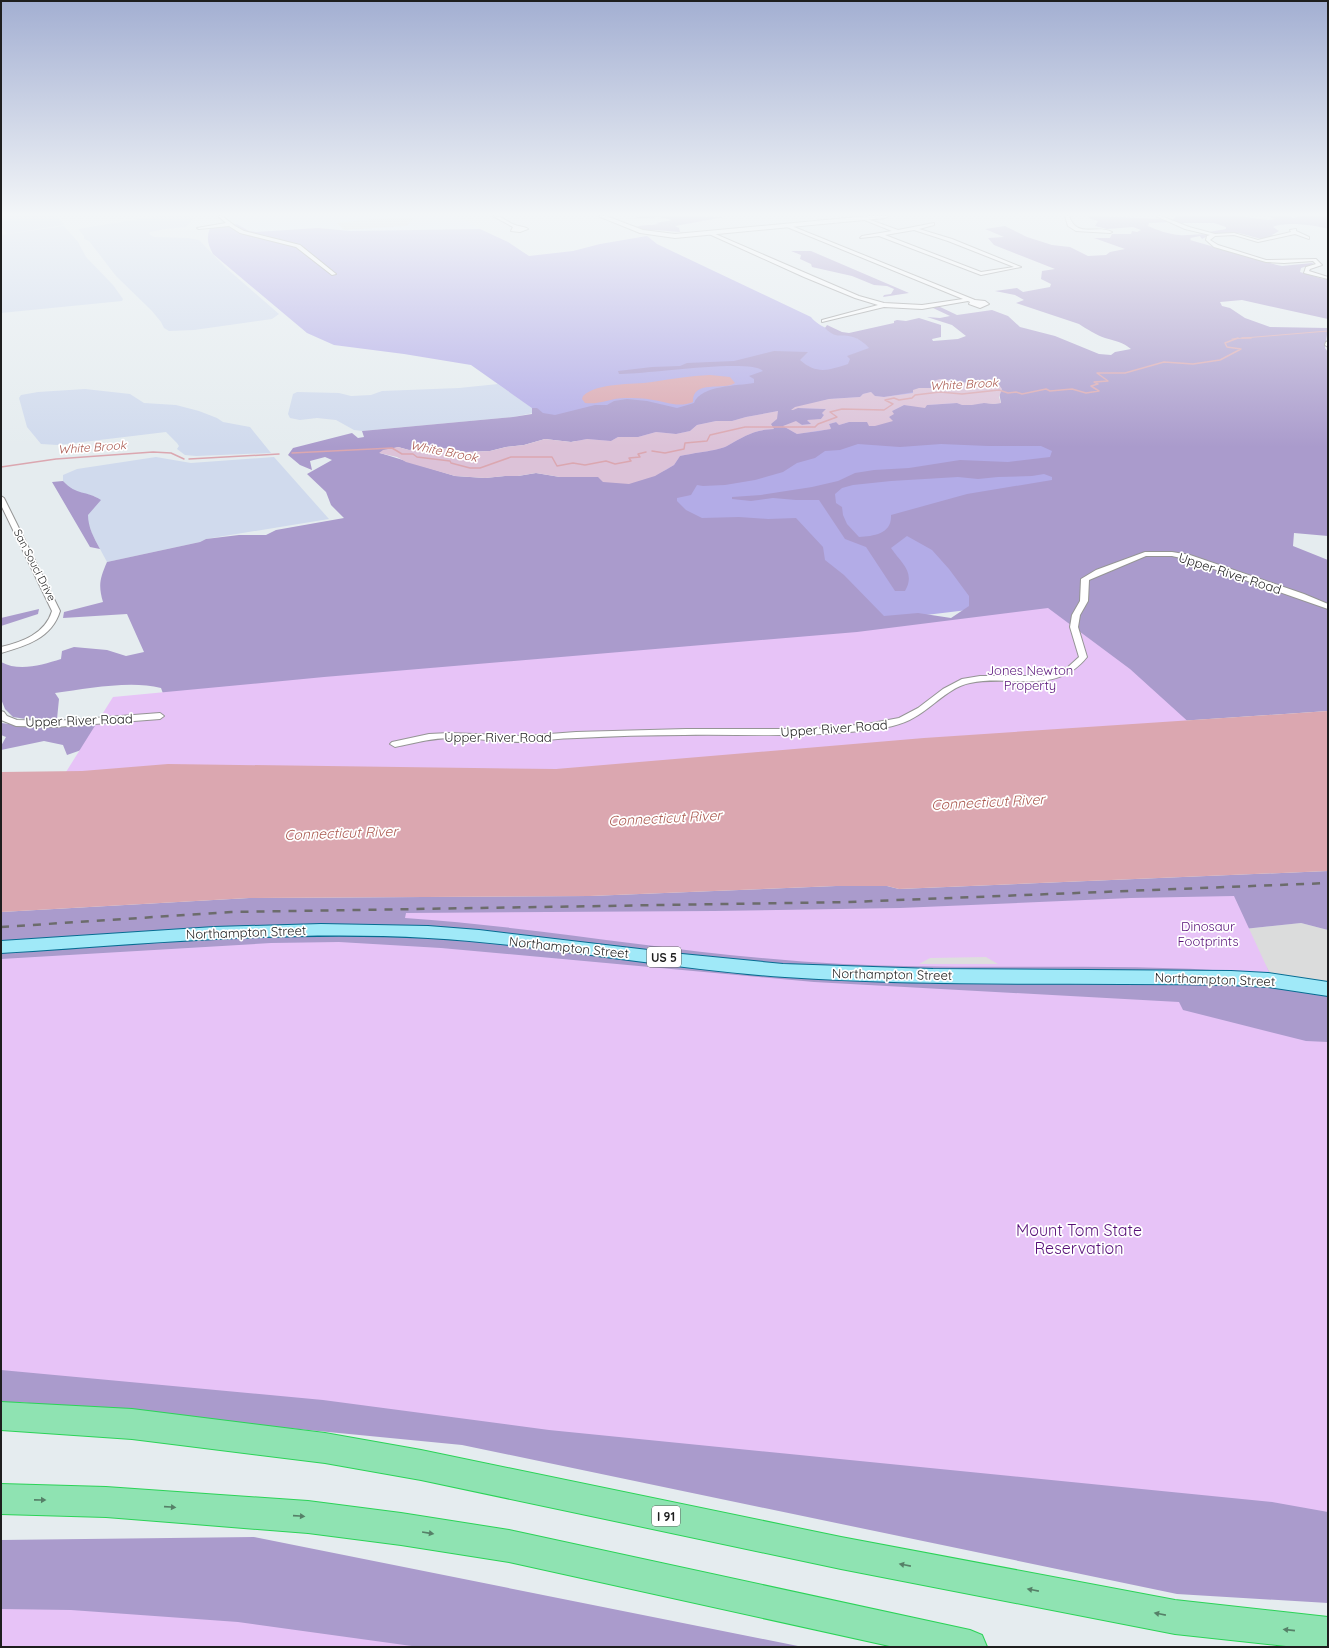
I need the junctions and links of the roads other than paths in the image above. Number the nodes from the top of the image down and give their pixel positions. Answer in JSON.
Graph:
{"nodes":[{"id":1,"x":848,"y":293,"type":"edge"},
{"id":2,"x":954,"y":293,"type":"edge"},
{"id":3,"x":884,"y":306,"type":"junction"},
{"id":4,"x":824,"y":321,"type":"dead end"},
{"id":5,"x":1,"y":498,"type":"edge"},
{"id":6,"x":1328,"y":607,"type":"edge"},
{"id":7,"x":1,"y":650,"type":"edge"},
{"id":8,"x":1,"y":714,"type":"edge"},
{"id":9,"x":160,"y":716,"type":"dead end"},
{"id":10,"x":395,"y":744,"type":"dead end"},
{"id":11,"x":1,"y":946,"type":"edge"},
{"id":12,"x":1328,"y":989,"type":"edge"},
{"id":13,"x":1,"y":1416,"type":"edge"},
{"id":14,"x":1,"y":1499,"type":"edge"},
{"id":15,"x":1328,"y":1634,"type":"edge"},
{"id":16,"x":970,"y":1647,"type":"edge"}],
"edges":[{"from":1,"to":3,"type":"street"},
{"from":2,"to":3,"type":"street"},
{"from":3,"to":4,"type":"street"},
{"from":5,"to":7,"type":"street","name":"San Souci Drive"},
{"from":6,"to":10,"type":"street","name":"Upper River Road"},
{"from":8,"to":9,"type":"street","name":"Upper River Road"},
{"from":11,"to":12,"type":"main road","name":"Northampton Street","number":"US 5"},
{"from":15,"to":13,"type":"highway","number":"I 91","one_way":true},
{"from":14,"to":16,"type":"highway","one_way":true}]}
